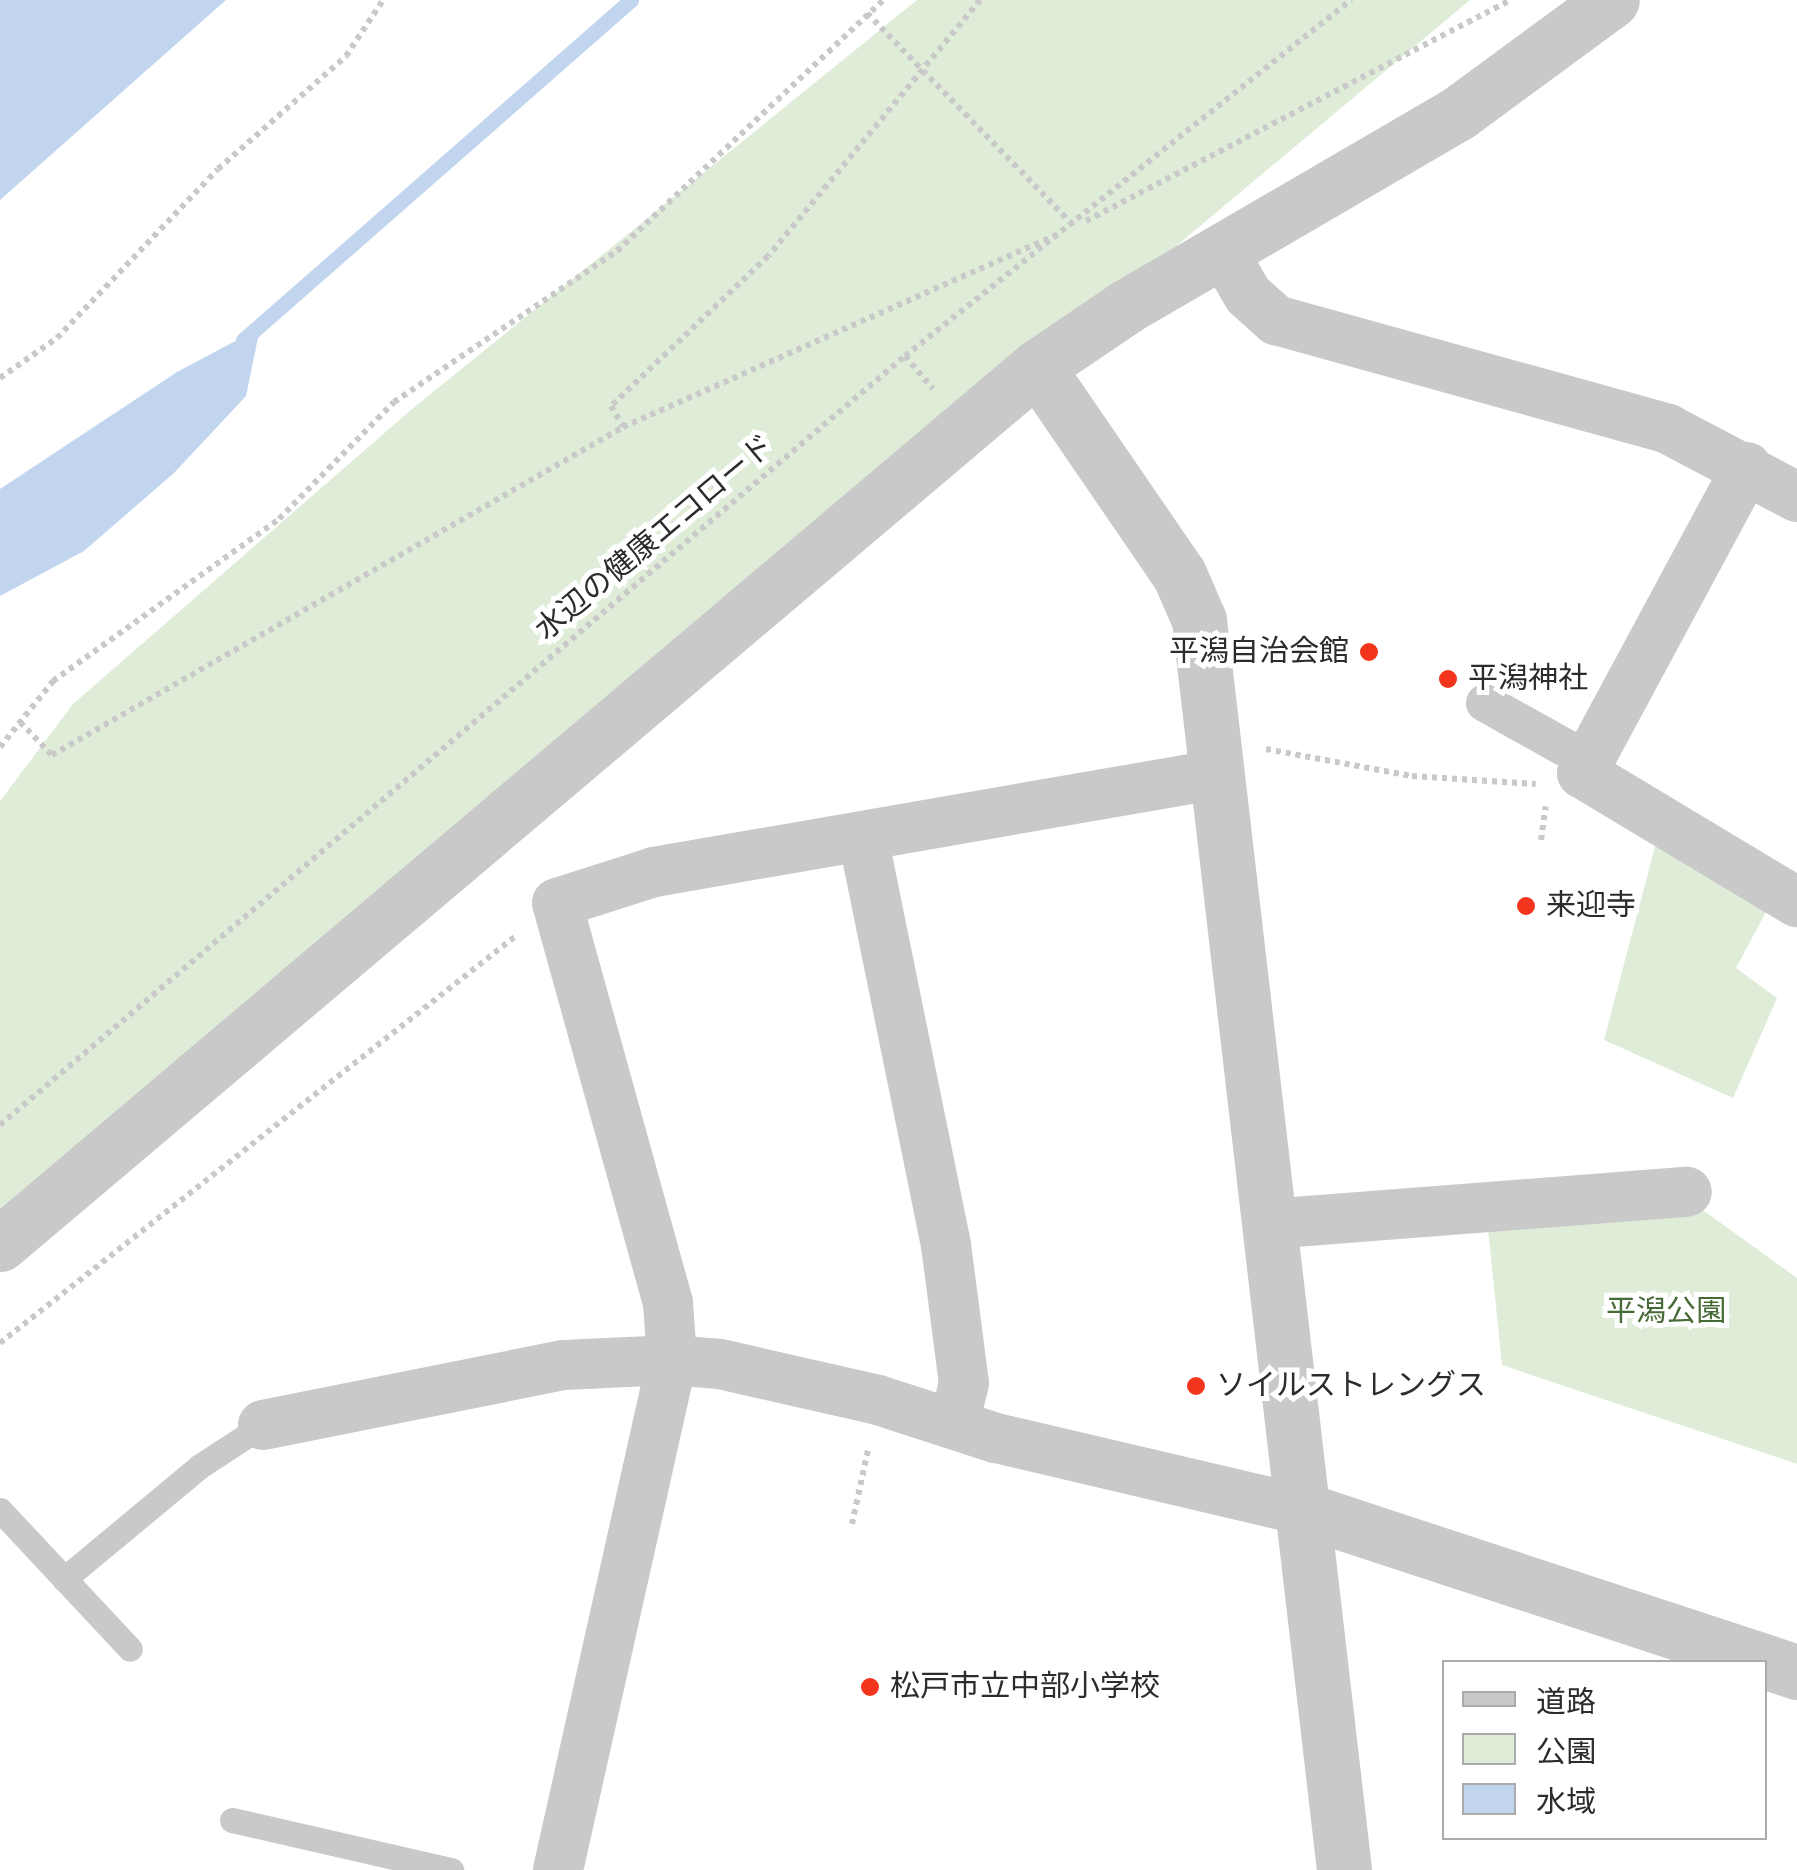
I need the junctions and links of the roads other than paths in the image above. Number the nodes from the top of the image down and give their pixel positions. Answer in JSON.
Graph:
{"nodes":[{"id":1,"x":1612,"y":0,"type":"edge"},
{"id":2,"x":1223,"y":252,"type":"junction"},
{"id":3,"x":1037,"y":367,"type":"junction"},
{"id":4,"x":1746,"y":467,"type":"junction"},
{"id":5,"x":1797,"y":497,"type":"edge"},
{"id":6,"x":1484,"y":704,"type":"dead end"},
{"id":7,"x":1217,"y":757,"type":"junction"},
{"id":8,"x":1587,"y":768,"type":"junction"},
{"id":9,"x":862,"y":837,"type":"junction"},
{"id":10,"x":1797,"y":902,"type":"edge"},
{"id":11,"x":1687,"y":1192,"type":"dead end"},
{"id":12,"x":1268,"y":1224,"type":"junction"},
{"id":13,"x":0,"y":1244,"type":"edge"},
{"id":14,"x":672,"y":1360,"type":"junction"},
{"id":15,"x":954,"y":1424,"type":"junction"},
{"id":16,"x":263,"y":1425,"type":"joint"},
{"id":17,"x":0,"y":1510,"type":"edge"},
{"id":18,"x":1304,"y":1510,"type":"junction"},
{"id":19,"x":64,"y":1579,"type":"junction"},
{"id":20,"x":130,"y":1649,"type":"dead end"},
{"id":21,"x":1760,"y":1660,"type":"edge"},
{"id":22,"x":1767,"y":1662,"type":"edge"},
{"id":23,"x":1797,"y":1672,"type":"edge"},
{"id":24,"x":232,"y":1820,"type":"dead end"},
{"id":25,"x":451,"y":1870,"type":"edge"},
{"id":26,"x":558,"y":1870,"type":"edge"},
{"id":27,"x":1344,"y":1870,"type":"edge"}],
"edges":[{"from":1,"to":2,"type":"street"},
{"from":2,"to":3,"type":"street"},
{"from":2,"to":4,"type":"street"},
{"from":3,"to":7,"type":"street"},
{"from":3,"to":13,"type":"street"},
{"from":4,"to":5,"type":"street"},
{"from":4,"to":8,"type":"street"},
{"from":6,"to":8,"type":"street"},
{"from":7,"to":9,"type":"street"},
{"from":7,"to":12,"type":"street"},
{"from":8,"to":10,"type":"street"},
{"from":9,"to":14,"type":"street"},
{"from":9,"to":15,"type":"street"},
{"from":11,"to":12,"type":"street"},
{"from":12,"to":18,"type":"street"},
{"from":14,"to":15,"type":"street"},
{"from":14,"to":16,"type":"street"},
{"from":14,"to":26,"type":"street"},
{"from":15,"to":18,"type":"street"},
{"from":16,"to":19,"type":"lane"},
{"from":17,"to":19,"type":"lane"},
{"from":18,"to":21,"type":"street"},
{"from":18,"to":27,"type":"street"},
{"from":19,"to":20,"type":"lane"},
{"from":22,"to":23,"type":"street"},
{"from":24,"to":25,"type":"lane"}]}
